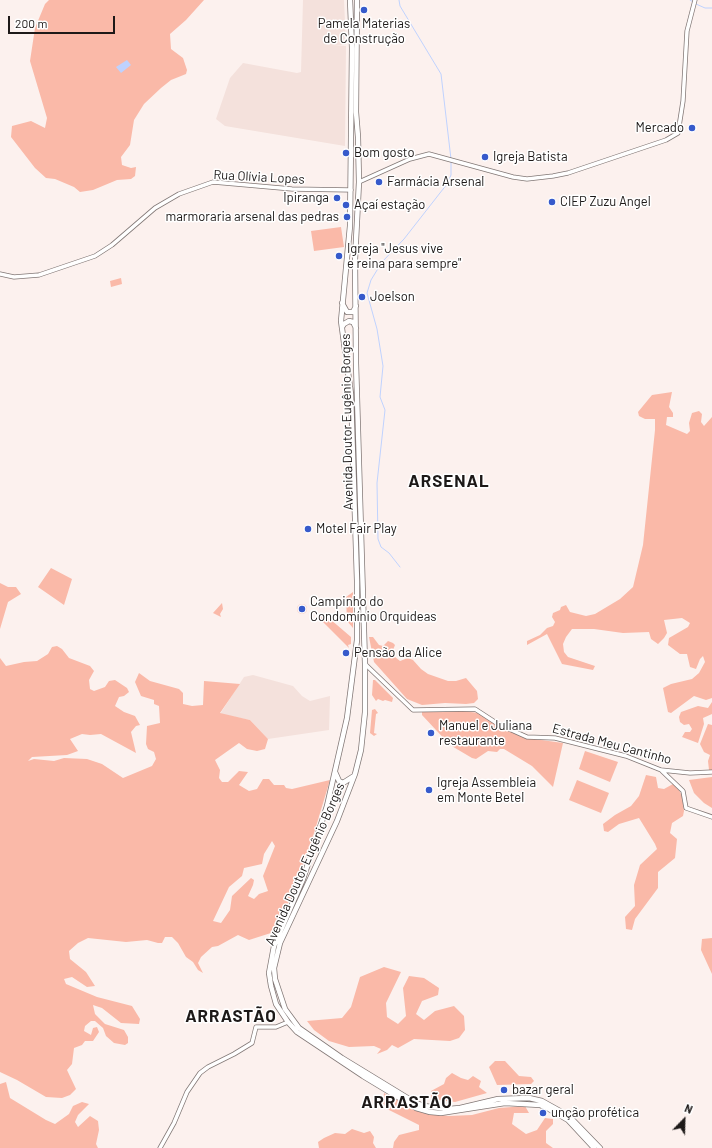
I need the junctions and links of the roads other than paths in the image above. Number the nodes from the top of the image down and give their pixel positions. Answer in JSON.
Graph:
{"nodes":[{"id":1,"x":350,"y":0,"type":"edge"},
{"id":2,"x":358,"y":0,"type":"edge"},
{"id":3,"x":695,"y":0,"type":"edge"},
{"id":4,"x":358,"y":182,"type":"junction"},
{"id":5,"x":351,"y":190,"type":"junction"},
{"id":6,"x":0,"y":274,"type":"edge"},
{"id":7,"x":342,"y":303,"type":"junction"},
{"id":8,"x":356,"y":305,"type":"junction"},
{"id":9,"x":342,"y":328,"type":"junction"},
{"id":10,"x":356,"y":330,"type":"junction"},
{"id":11,"x":365,"y":664,"type":"junction"},
{"id":12,"x":661,"y":770,"type":"junction"},
{"id":13,"x":335,"y":772,"type":"junction"},
{"id":14,"x":712,"y":772,"type":"edge"},
{"id":15,"x":355,"y":774,"type":"junction"},
{"id":16,"x":712,"y":817,"type":"edge"},
{"id":17,"x":288,"y":1022,"type":"junction"},
{"id":18,"x":160,"y":1148,"type":"edge"},
{"id":19,"x":594,"y":1148,"type":"edge"},
{"id":20,"x":600,"y":1148,"type":"edge"}],
"edges":[{"from":1,"to":5,"type":"highway","name":"Avenida Doutor Eugênio Borges"},
{"from":2,"to":4,"type":"highway","name":"Avenida Doutor Eugênio Borges"},
{"from":3,"to":4,"type":"street"},
{"from":4,"to":8,"type":"highway","name":"Avenida Doutor Eugênio Borges"},
{"from":5,"to":6,"type":"street","name":"Rua Olívia Lopes"},
{"from":5,"to":7,"type":"highway","name":"Avenida Doutor Eugênio Borges"},
{"from":7,"to":8,"type":"highway"},
{"from":7,"to":9,"type":"highway","name":"Avenida Doutor Eugênio Borges"},
{"from":8,"to":10,"type":"highway","name":"Avenida Doutor Eugênio Borges"},
{"from":9,"to":10,"type":"highway"},
{"from":9,"to":13,"type":"highway","name":"Avenida Doutor Eugênio Borges"},
{"from":10,"to":11,"type":"highway","name":"Avenida Doutor Eugênio Borges"},
{"from":11,"to":12,"type":"street","name":"Estrada Meu Cantinho"},
{"from":11,"to":15,"type":"highway","name":"Avenida Doutor Eugênio Borges"},
{"from":12,"to":14,"type":"street","name":"Estrada Meu Cantinho"},
{"from":12,"to":16,"type":"street"},
{"from":13,"to":15,"type":"highway"},
{"from":13,"to":17,"type":"highway","name":"Avenida Doutor Eugênio Borges"},
{"from":15,"to":20,"type":"highway","name":"Avenida Doutor Eugênio Borges"},
{"from":17,"to":18,"type":"street"},
{"from":17,"to":19,"type":"highway","name":"Avenida Doutor Eugênio Borges"}]}
